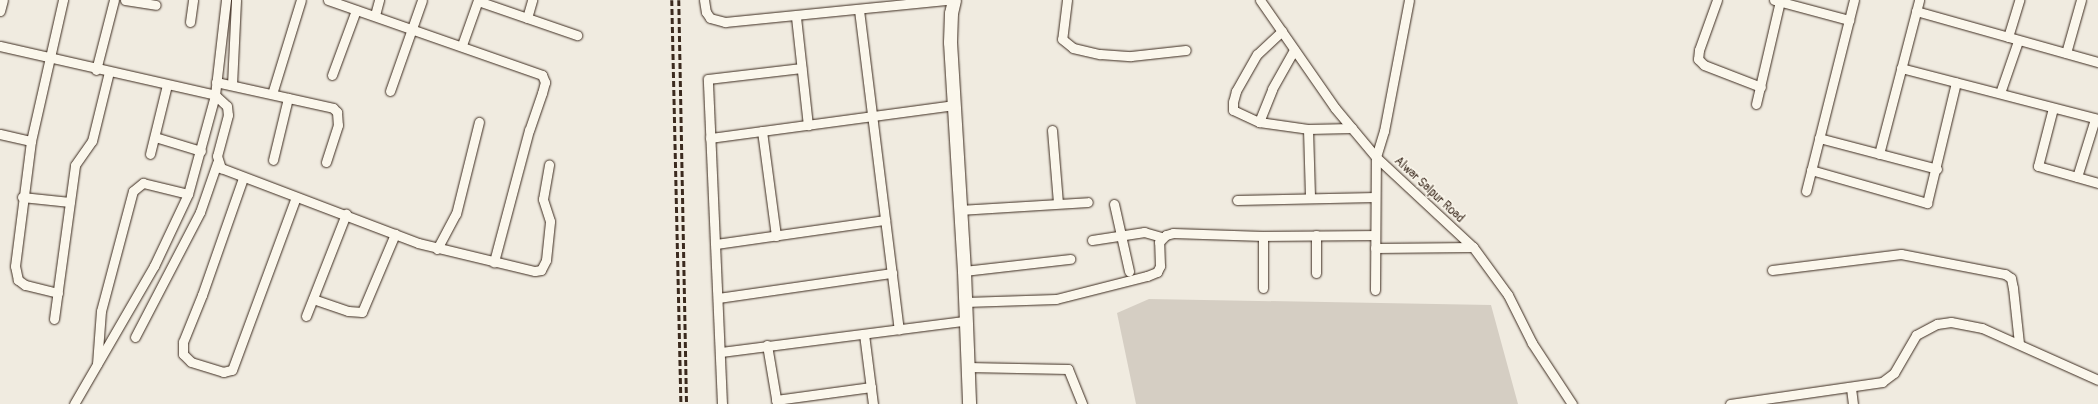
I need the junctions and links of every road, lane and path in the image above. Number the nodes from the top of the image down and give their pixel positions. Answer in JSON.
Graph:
{"nodes":[{"id":1,"x":3,"y":0,"type":"edge"},
{"id":2,"x":63,"y":0,"type":"edge"},
{"id":3,"x":114,"y":0,"type":"edge"},
{"id":4,"x":125,"y":0,"type":"edge"},
{"id":5,"x":193,"y":0,"type":"edge"},
{"id":6,"x":226,"y":0,"type":"edge"},
{"id":7,"x":236,"y":0,"type":"edge"},
{"id":8,"x":301,"y":0,"type":"edge"},
{"id":9,"x":328,"y":0,"type":"edge"},
{"id":10,"x":379,"y":0,"type":"edge"},
{"id":11,"x":422,"y":0,"type":"edge"},
{"id":12,"x":478,"y":0,"type":"edge"},
{"id":13,"x":532,"y":0,"type":"edge"},
{"id":14,"x":704,"y":0,"type":"edge"},
{"id":15,"x":946,"y":0,"type":"edge"},
{"id":16,"x":954,"y":0,"type":"edge"},
{"id":17,"x":1067,"y":0,"type":"edge"},
{"id":18,"x":1260,"y":0,"type":"edge"},
{"id":19,"x":1409,"y":0,"type":"edge"},
{"id":20,"x":1717,"y":0,"type":"edge"},
{"id":21,"x":1854,"y":0,"type":"edge"},
{"id":22,"x":1919,"y":0,"type":"edge"},
{"id":23,"x":2019,"y":0,"type":"edge"},
{"id":24,"x":2080,"y":0,"type":"edge"},
{"id":25,"x":1777,"y":1,"type":"edge"},
{"id":26,"x":156,"y":5,"type":"dead end"},
{"id":27,"x":356,"y":10,"type":"junction"},
{"id":28,"x":859,"y":10,"type":"junction"},
{"id":29,"x":0,"y":11,"type":"edge"},
{"id":30,"x":1916,"y":11,"type":"junction"},
{"id":31,"x":375,"y":15,"type":"junction"},
{"id":32,"x":796,"y":17,"type":"junction"},
{"id":33,"x":527,"y":18,"type":"junction"},
{"id":34,"x":1849,"y":20,"type":"junction"},
{"id":35,"x":190,"y":22,"type":"dead end"},
{"id":36,"x":413,"y":28,"type":"junction"},
{"id":37,"x":1282,"y":31,"type":"junction"},
{"id":38,"x":577,"y":35,"type":"dead end"},
{"id":39,"x":2008,"y":37,"type":"junction"},
{"id":40,"x":2018,"y":41,"type":"junction"},
{"id":41,"x":462,"y":45,"type":"junction"},
{"id":42,"x":0,"y":46,"type":"edge"},
{"id":43,"x":1186,"y":50,"type":"dead end"},
{"id":44,"x":1294,"y":50,"type":"junction"},
{"id":45,"x":2066,"y":54,"type":"junction"},
{"id":46,"x":50,"y":57,"type":"junction"},
{"id":47,"x":2098,"y":62,"type":"edge"},
{"id":48,"x":801,"y":68,"type":"junction"},
{"id":49,"x":1901,"y":68,"type":"junction"},
{"id":50,"x":96,"y":70,"type":"junction"},
{"id":51,"x":109,"y":72,"type":"junction"},
{"id":52,"x":332,"y":75,"type":"dead end"},
{"id":53,"x":216,"y":82,"type":"junction"},
{"id":54,"x":1956,"y":82,"type":"junction"},
{"id":55,"x":167,"y":85,"type":"junction"},
{"id":56,"x":232,"y":85,"type":"junction"},
{"id":57,"x":1761,"y":87,"type":"junction"},
{"id":58,"x":390,"y":91,"type":"dead end"},
{"id":59,"x":2000,"y":93,"type":"junction"},
{"id":60,"x":272,"y":94,"type":"junction"},
{"id":61,"x":215,"y":95,"type":"junction"},
{"id":62,"x":288,"y":98,"type":"junction"},
{"id":63,"x":1756,"y":104,"type":"dead end"},
{"id":64,"x":954,"y":105,"type":"junction"},
{"id":65,"x":2053,"y":108,"type":"junction"},
{"id":66,"x":872,"y":117,"type":"junction"},
{"id":67,"x":2097,"y":119,"type":"edge"},
{"id":68,"x":479,"y":122,"type":"dead end"},
{"id":69,"x":1258,"y":122,"type":"junction"},
{"id":70,"x":808,"y":125,"type":"junction"},
{"id":71,"x":1352,"y":128,"type":"junction"},
{"id":72,"x":1308,"y":129,"type":"junction"},
{"id":73,"x":1052,"y":130,"type":"dead end"},
{"id":74,"x":762,"y":131,"type":"junction"},
{"id":75,"x":0,"y":134,"type":"edge"},
{"id":76,"x":155,"y":137,"type":"junction"},
{"id":77,"x":710,"y":138,"type":"junction"},
{"id":78,"x":1819,"y":138,"type":"junction"},
{"id":79,"x":31,"y":141,"type":"junction"},
{"id":80,"x":201,"y":151,"type":"junction"},
{"id":81,"x":150,"y":154,"type":"dead end"},
{"id":82,"x":1879,"y":154,"type":"junction"},
{"id":83,"x":1376,"y":157,"type":"junction"},
{"id":84,"x":273,"y":160,"type":"dead end"},
{"id":85,"x":326,"y":162,"type":"dead end"},
{"id":86,"x":217,"y":163,"type":"junction"},
{"id":87,"x":549,"y":165,"type":"dead end"},
{"id":88,"x":1936,"y":169,"type":"junction"},
{"id":89,"x":1811,"y":170,"type":"junction"},
{"id":90,"x":2077,"y":177,"type":"junction"},
{"id":91,"x":243,"y":178,"type":"junction"},
{"id":92,"x":2098,"y":183,"type":"edge"},
{"id":93,"x":1806,"y":191,"type":"dead end"},
{"id":94,"x":188,"y":194,"type":"junction"},
{"id":95,"x":22,"y":196,"type":"junction"},
{"id":96,"x":296,"y":197,"type":"junction"},
{"id":97,"x":1375,"y":197,"type":"junction"},
{"id":98,"x":1310,"y":198,"type":"junction"},
{"id":99,"x":1237,"y":200,"type":"dead end"},
{"id":100,"x":70,"y":202,"type":"junction"},
{"id":101,"x":1088,"y":202,"type":"dead end"},
{"id":102,"x":1058,"y":203,"type":"junction"},
{"id":103,"x":1114,"y":204,"type":"dead end"},
{"id":104,"x":959,"y":210,"type":"junction"},
{"id":105,"x":346,"y":214,"type":"junction"},
{"id":106,"x":885,"y":220,"type":"junction"},
{"id":107,"x":395,"y":234,"type":"junction"},
{"id":108,"x":1375,"y":235,"type":"junction"},
{"id":109,"x":776,"y":236,"type":"junction"},
{"id":110,"x":1121,"y":236,"type":"junction"},
{"id":111,"x":1263,"y":236,"type":"junction"},
{"id":112,"x":1316,"y":236,"type":"junction"},
{"id":113,"x":1162,"y":237,"type":"junction"},
{"id":114,"x":1092,"y":240,"type":"dead end"},
{"id":115,"x":716,"y":244,"type":"junction"},
{"id":116,"x":1473,"y":247,"type":"junction"},
{"id":117,"x":1375,"y":248,"type":"junction"},
{"id":118,"x":436,"y":249,"type":"junction"},
{"id":119,"x":1070,"y":259,"type":"dead end"},
{"id":120,"x":494,"y":262,"type":"junction"},
{"id":121,"x":1772,"y":270,"type":"dead end"},
{"id":122,"x":964,"y":271,"type":"junction"},
{"id":123,"x":1129,"y":271,"type":"dead end"},
{"id":124,"x":892,"y":273,"type":"junction"},
{"id":125,"x":1316,"y":273,"type":"dead end"},
{"id":126,"x":1264,"y":288,"type":"dead end"},
{"id":127,"x":1375,"y":290,"type":"dead end"},
{"id":128,"x":58,"y":292,"type":"junction"},
{"id":129,"x":718,"y":298,"type":"junction"},
{"id":130,"x":313,"y":299,"type":"junction"},
{"id":131,"x":965,"y":302,"type":"junction"},
{"id":132,"x":306,"y":316,"type":"dead end"},
{"id":133,"x":54,"y":319,"type":"dead end"},
{"id":134,"x":964,"y":321,"type":"junction"},
{"id":135,"x":899,"y":330,"type":"junction"},
{"id":136,"x":864,"y":334,"type":"junction"},
{"id":137,"x":135,"y":337,"type":"dead end"},
{"id":138,"x":2020,"y":343,"type":"junction"},
{"id":139,"x":767,"y":345,"type":"junction"},
{"id":140,"x":721,"y":352,"type":"junction"},
{"id":141,"x":97,"y":365,"type":"junction"},
{"id":142,"x":967,"y":367,"type":"junction"},
{"id":143,"x":2098,"y":380,"type":"edge"},
{"id":144,"x":871,"y":386,"type":"junction"},
{"id":145,"x":1852,"y":388,"type":"junction"},
{"id":146,"x":776,"y":402,"type":"edge"},
{"id":147,"x":74,"y":404,"type":"edge"},
{"id":148,"x":722,"y":404,"type":"edge"},
{"id":149,"x":873,"y":404,"type":"edge"},
{"id":150,"x":969,"y":404,"type":"edge"},
{"id":151,"x":1082,"y":404,"type":"edge"},
{"id":152,"x":1572,"y":404,"type":"edge"},
{"id":153,"x":1730,"y":404,"type":"edge"},
{"id":154,"x":1853,"y":404,"type":"edge"}],
"edges":[{"from":1,"to":29,"type":"street"},
{"from":2,"to":46,"type":"street"},
{"from":3,"to":50,"type":"street"},
{"from":4,"to":26,"type":"street"},
{"from":5,"to":35,"type":"street"},
{"from":6,"to":53,"type":"street"},
{"from":7,"to":56,"type":"street"},
{"from":8,"to":60,"type":"street"},
{"from":9,"to":27,"type":"street"},
{"from":10,"to":31,"type":"street"},
{"from":11,"to":36,"type":"street"},
{"from":12,"to":33,"type":"street"},
{"from":12,"to":41,"type":"street"},
{"from":13,"to":33,"type":"street"},
{"from":14,"to":32,"type":"street"},
{"from":15,"to":28,"type":"street"},
{"from":16,"to":64,"type":"street"},
{"from":17,"to":43,"type":"street"},
{"from":18,"to":37,"type":"street","name":"Alwar Salpur Road"},
{"from":19,"to":83,"type":"street"},
{"from":20,"to":57,"type":"street"},
{"from":21,"to":34,"type":"street"},
{"from":22,"to":30,"type":"street"},
{"from":23,"to":39,"type":"street"},
{"from":24,"to":45,"type":"street"},
{"from":25,"to":34,"type":"street"},
{"from":25,"to":57,"type":"street"},
{"from":27,"to":31,"type":"street"},
{"from":27,"to":52,"type":"street"},
{"from":28,"to":32,"type":"street"},
{"from":28,"to":66,"type":"street"},
{"from":30,"to":39,"type":"street"},
{"from":30,"to":49,"type":"street"},
{"from":31,"to":36,"type":"street"},
{"from":32,"to":48,"type":"street"},
{"from":33,"to":38,"type":"street"},
{"from":34,"to":78,"type":"street"},
{"from":36,"to":41,"type":"street"},
{"from":36,"to":58,"type":"street"},
{"from":37,"to":44,"type":"street","name":"Alwar Salpur Road"},
{"from":37,"to":69,"type":"street"},
{"from":39,"to":40,"type":"street"},
{"from":40,"to":45,"type":"street"},
{"from":40,"to":59,"type":"street"},
{"from":41,"to":120,"type":"street"},
{"from":42,"to":46,"type":"street"},
{"from":44,"to":69,"type":"street"},
{"from":44,"to":71,"type":"street","name":"Alwar Salpur Road"},
{"from":45,"to":47,"type":"street"},
{"from":46,"to":50,"type":"street"},
{"from":46,"to":79,"type":"street"},
{"from":48,"to":70,"type":"street"},
{"from":48,"to":77,"type":"street"},
{"from":49,"to":54,"type":"street"},
{"from":49,"to":82,"type":"street"},
{"from":50,"to":51,"type":"street"},
{"from":51,"to":55,"type":"street"},
{"from":51,"to":100,"type":"street"},
{"from":53,"to":56,"type":"street"},
{"from":53,"to":61,"type":"street"},
{"from":54,"to":59,"type":"street"},
{"from":54,"to":88,"type":"street"},
{"from":55,"to":61,"type":"street"},
{"from":55,"to":76,"type":"street"},
{"from":56,"to":60,"type":"street"},
{"from":57,"to":63,"type":"street"},
{"from":59,"to":65,"type":"street"},
{"from":60,"to":62,"type":"street"},
{"from":61,"to":80,"type":"street"},
{"from":61,"to":86,"type":"street"},
{"from":62,"to":84,"type":"street"},
{"from":62,"to":85,"type":"street"},
{"from":64,"to":66,"type":"street"},
{"from":64,"to":104,"type":"street"},
{"from":65,"to":67,"type":"street"},
{"from":65,"to":90,"type":"street"},
{"from":66,"to":70,"type":"street"},
{"from":66,"to":106,"type":"street"},
{"from":67,"to":90,"type":"street"},
{"from":68,"to":118,"type":"street"},
{"from":69,"to":72,"type":"street"},
{"from":70,"to":74,"type":"street"},
{"from":71,"to":72,"type":"street"},
{"from":71,"to":83,"type":"street","name":"Alwar Salpur Road"},
{"from":72,"to":98,"type":"street"},
{"from":73,"to":102,"type":"street"},
{"from":74,"to":77,"type":"street"},
{"from":74,"to":109,"type":"street"},
{"from":75,"to":79,"type":"street"},
{"from":76,"to":80,"type":"street"},
{"from":76,"to":81,"type":"street"},
{"from":77,"to":115,"type":"street"},
{"from":78,"to":82,"type":"street"},
{"from":78,"to":89,"type":"street"},
{"from":79,"to":95,"type":"street"},
{"from":80,"to":94,"type":"street"},
{"from":82,"to":88,"type":"street"},
{"from":83,"to":97,"type":"street"},
{"from":83,"to":116,"type":"street","name":"Alwar Salpur Road"},
{"from":86,"to":91,"type":"street"},
{"from":86,"to":137,"type":"street"},
{"from":87,"to":120,"type":"street"},
{"from":88,"to":89,"type":"street"},
{"from":89,"to":93,"type":"street"},
{"from":90,"to":92,"type":"street"},
{"from":91,"to":96,"type":"street"},
{"from":91,"to":96,"type":"street"},
{"from":94,"to":141,"type":"street"},
{"from":94,"to":141,"type":"street"},
{"from":95,"to":100,"type":"street"},
{"from":95,"to":128,"type":"street"},
{"from":96,"to":105,"type":"street"},
{"from":97,"to":98,"type":"street"},
{"from":97,"to":108,"type":"street"},
{"from":98,"to":99,"type":"street"},
{"from":100,"to":128,"type":"street"},
{"from":101,"to":102,"type":"street"},
{"from":102,"to":104,"type":"street"},
{"from":103,"to":110,"type":"street"},
{"from":104,"to":122,"type":"street"},
{"from":105,"to":107,"type":"street"},
{"from":105,"to":130,"type":"street"},
{"from":106,"to":109,"type":"street"},
{"from":106,"to":124,"type":"street"},
{"from":107,"to":118,"type":"street"},
{"from":107,"to":130,"type":"street"},
{"from":108,"to":112,"type":"street"},
{"from":108,"to":117,"type":"street"},
{"from":109,"to":115,"type":"street"},
{"from":110,"to":113,"type":"street"},
{"from":110,"to":114,"type":"street"},
{"from":110,"to":123,"type":"street"},
{"from":111,"to":112,"type":"street"},
{"from":111,"to":113,"type":"street"},
{"from":111,"to":126,"type":"street"},
{"from":112,"to":125,"type":"street"},
{"from":113,"to":131,"type":"street"},
{"from":115,"to":129,"type":"street"},
{"from":116,"to":117,"type":"street"},
{"from":116,"to":152,"type":"street","name":"Alwar Salpur Road"},
{"from":117,"to":127,"type":"street"},
{"from":118,"to":120,"type":"street"},
{"from":119,"to":122,"type":"street"},
{"from":121,"to":138,"type":"street"},
{"from":122,"to":131,"type":"street"},
{"from":124,"to":129,"type":"street"},
{"from":124,"to":135,"type":"street"},
{"from":128,"to":133,"type":"street"},
{"from":129,"to":140,"type":"street"},
{"from":130,"to":132,"type":"street"},
{"from":131,"to":134,"type":"street"},
{"from":134,"to":135,"type":"street"},
{"from":134,"to":142,"type":"street"},
{"from":135,"to":136,"type":"street"},
{"from":136,"to":139,"type":"street"},
{"from":136,"to":144,"type":"street"},
{"from":138,"to":143,"type":"street"},
{"from":138,"to":145,"type":"street"},
{"from":139,"to":140,"type":"street"},
{"from":139,"to":146,"type":"street"},
{"from":140,"to":148,"type":"street"},
{"from":141,"to":147,"type":"street"},
{"from":142,"to":150,"type":"street"},
{"from":142,"to":151,"type":"street"},
{"from":144,"to":146,"type":"street"},
{"from":144,"to":149,"type":"street"},
{"from":145,"to":153,"type":"street"},
{"from":145,"to":154,"type":"street"}]}
